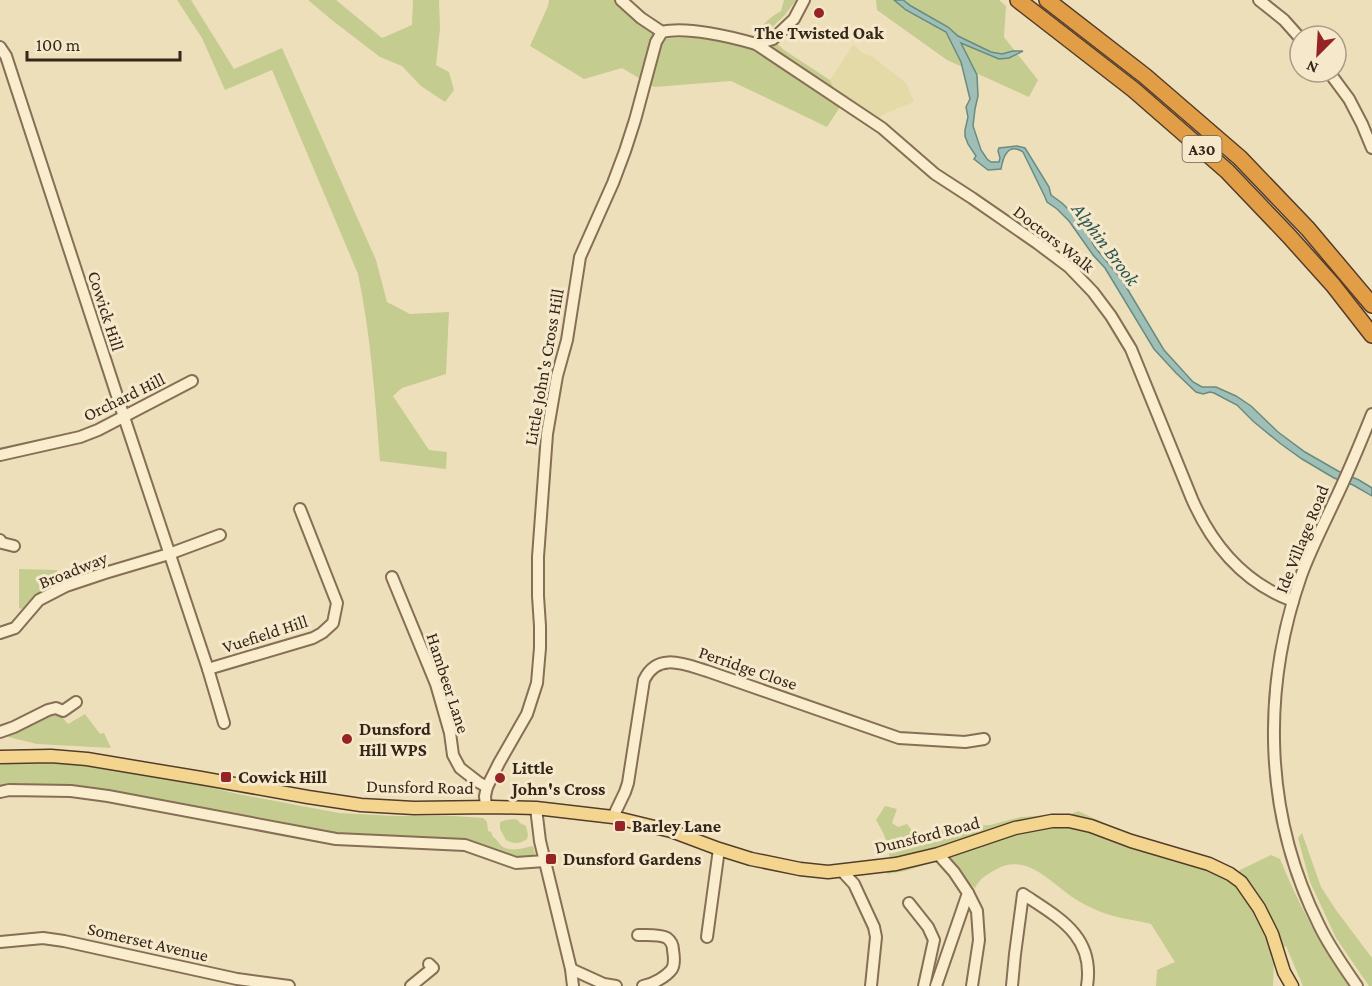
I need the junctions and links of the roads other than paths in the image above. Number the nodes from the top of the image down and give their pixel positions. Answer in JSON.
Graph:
{"nodes":[{"id":1,"x":621,"y":0,"type":"edge"},
{"id":2,"x":804,"y":0,"type":"edge"},
{"id":3,"x":1017,"y":0,"type":"edge"},
{"id":4,"x":1047,"y":0,"type":"edge"},
{"id":5,"x":1259,"y":0,"type":"edge"},
{"id":6,"x":1288,"y":24,"type":"edge"},
{"id":7,"x":662,"y":32,"type":"junction"},
{"id":8,"x":773,"y":39,"type":"junction"},
{"id":9,"x":756,"y":44,"type":"junction"},
{"id":10,"x":0,"y":46,"type":"edge"},
{"id":11,"x":773,"y":56,"type":"junction"},
{"id":12,"x":1338,"y":84,"type":"edge"},
{"id":13,"x":1372,"y":148,"type":"edge"},
{"id":14,"x":1370,"y":303,"type":"edge"},
{"id":15,"x":1368,"y":329,"type":"edge"},
{"id":16,"x":192,"y":381,"type":"dead end"},
{"id":17,"x":1372,"y":414,"type":"edge"},
{"id":18,"x":124,"y":417,"type":"junction"},
{"id":19,"x":0,"y":455,"type":"edge"},
{"id":20,"x":300,"y":509,"type":"dead end"},
{"id":21,"x":220,"y":535,"type":"dead end"},
{"id":22,"x":0,"y":540,"type":"edge"},
{"id":23,"x":14,"y":546,"type":"dead end"},
{"id":24,"x":169,"y":554,"type":"junction"},
{"id":25,"x":392,"y":577,"type":"dead end"},
{"id":26,"x":1293,"y":601,"type":"junction"},
{"id":27,"x":0,"y":633,"type":"edge"},
{"id":28,"x":208,"y":669,"type":"junction"},
{"id":29,"x":76,"y":702,"type":"dead end"},
{"id":30,"x":224,"y":723,"type":"dead end"},
{"id":31,"x":0,"y":732,"type":"edge"},
{"id":32,"x":984,"y":739,"type":"dead end"},
{"id":33,"x":0,"y":757,"type":"edge"},
{"id":34,"x":487,"y":787,"type":"junction"},
{"id":35,"x":0,"y":792,"type":"edge"},
{"id":36,"x":486,"y":807,"type":"junction"},
{"id":37,"x":536,"y":808,"type":"junction"},
{"id":38,"x":613,"y":817,"type":"junction"},
{"id":39,"x":719,"y":849,"type":"junction"},
{"id":40,"x":938,"y":854,"type":"junction"},
{"id":41,"x":544,"y":861,"type":"junction"},
{"id":42,"x":842,"y":871,"type":"junction"},
{"id":43,"x":968,"y":893,"type":"junction"},
{"id":44,"x":909,"y":903,"type":"dead end"},
{"id":45,"x":638,"y":935,"type":"dead end"},
{"id":46,"x":707,"y":937,"type":"dead end"},
{"id":47,"x":0,"y":942,"type":"edge"},
{"id":48,"x":434,"y":969,"type":"dead end"},
{"id":49,"x":571,"y":969,"type":"junction"},
{"id":50,"x":289,"y":986,"type":"edge"},
{"id":51,"x":411,"y":986,"type":"edge"},
{"id":52,"x":573,"y":986,"type":"edge"},
{"id":53,"x":616,"y":986,"type":"edge"},
{"id":54,"x":644,"y":986,"type":"edge"},
{"id":55,"x":871,"y":986,"type":"edge"},
{"id":56,"x":924,"y":986,"type":"edge"},
{"id":57,"x":936,"y":986,"type":"edge"},
{"id":58,"x":972,"y":986,"type":"edge"},
{"id":59,"x":1012,"y":986,"type":"edge"},
{"id":60,"x":1087,"y":986,"type":"edge"},
{"id":61,"x":1292,"y":986,"type":"edge"},
{"id":62,"x":1357,"y":986,"type":"edge"}],
"edges":[{"from":1,"to":7,"type":"street"},
{"from":2,"to":8,"type":"street"},
{"from":3,"to":15,"type":"highway","number":"A30"},
{"from":4,"to":14,"type":"highway","number":"A30"},
{"from":5,"to":6,"type":"street"},
{"from":7,"to":9,"type":"street"},
{"from":7,"to":34,"type":"street","name":"Little John's Cross Hill"},
{"from":8,"to":9,"type":"street"},
{"from":8,"to":11,"type":"street"},
{"from":9,"to":11,"type":"street"},
{"from":10,"to":18,"type":"street","name":"Cowick Hill"},
{"from":11,"to":26,"type":"street","name":"Doctors Walk"},
{"from":12,"to":13,"type":"street"},
{"from":16,"to":18,"type":"street","name":"Orchard Hill"},
{"from":17,"to":26,"type":"street","name":"Ide Village Road"},
{"from":18,"to":19,"type":"street","name":"Orchard Hill"},
{"from":18,"to":24,"type":"street","name":"Cowick Hill"},
{"from":20,"to":28,"type":"street","name":"Vuefield Hill"},
{"from":21,"to":24,"type":"street","name":"Broadway"},
{"from":22,"to":23,"type":"street"},
{"from":24,"to":27,"type":"street","name":"Broadway"},
{"from":24,"to":28,"type":"street","name":"Cowick Hill"},
{"from":25,"to":34,"type":"street","name":"Hambeer Lane"},
{"from":26,"to":62,"type":"street","name":"Ide Village Road"},
{"from":28,"to":30,"type":"street","name":"Cowick Hill"},
{"from":29,"to":31,"type":"street"},
{"from":32,"to":38,"type":"street","name":"Perridge Close"},
{"from":33,"to":36,"type":"main road","name":"Dunsford Road"},
{"from":34,"to":36,"type":"street","name":"Little John's Cross Hill"},
{"from":35,"to":41,"type":"street"},
{"from":36,"to":37,"type":"main road","name":"Dunsford Road"},
{"from":37,"to":38,"type":"main road","name":"Dunsford Road"},
{"from":37,"to":41,"type":"street"},
{"from":38,"to":39,"type":"main road","name":"Dunsford Road"},
{"from":39,"to":42,"type":"main road","name":"Dunsford Road"},
{"from":39,"to":46,"type":"street"},
{"from":40,"to":42,"type":"main road","name":"Dunsford Road"},
{"from":40,"to":43,"type":"street"},
{"from":40,"to":61,"type":"main road","name":"Dunsford Road"},
{"from":41,"to":49,"type":"street"},
{"from":42,"to":55,"type":"street"},
{"from":43,"to":57,"type":"street"},
{"from":43,"to":58,"type":"street"},
{"from":44,"to":56,"type":"street"},
{"from":45,"to":54,"type":"street"},
{"from":47,"to":50,"type":"street","name":"Somerset Avenue"},
{"from":48,"to":51,"type":"street"},
{"from":49,"to":52,"type":"street"},
{"from":49,"to":53,"type":"street"},
{"from":59,"to":60,"type":"street"}]}
